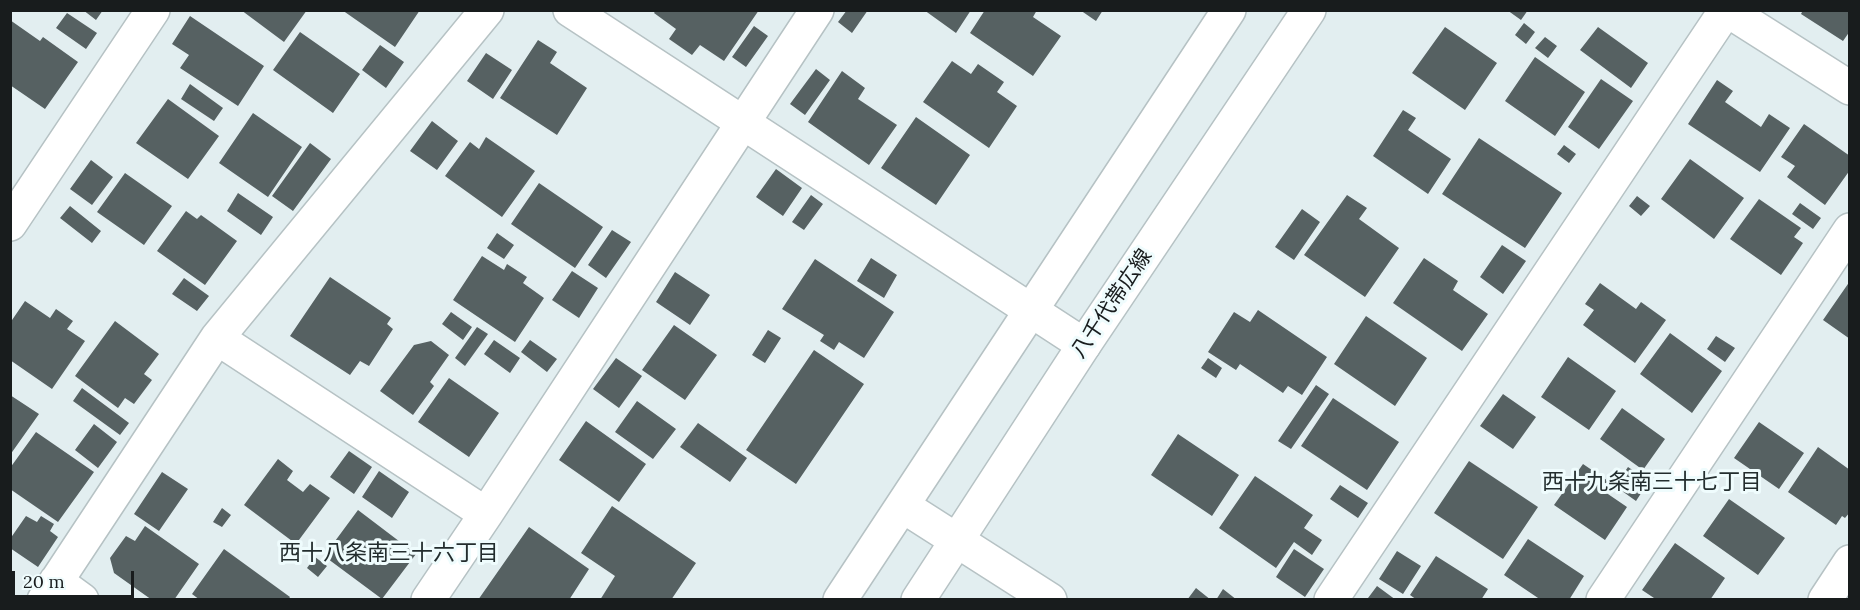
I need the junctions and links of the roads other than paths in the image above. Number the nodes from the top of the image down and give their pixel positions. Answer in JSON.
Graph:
{"nodes":[{"id":1,"x":153,"y":10,"type":"edge"},
{"id":2,"x":487,"y":10,"type":"edge"},
{"id":3,"x":570,"y":10,"type":"edge"},
{"id":4,"x":817,"y":10,"type":"edge"},
{"id":5,"x":1229,"y":10,"type":"edge"},
{"id":6,"x":1309,"y":10,"type":"edge"},
{"id":7,"x":1742,"y":14,"type":"edge"},
{"id":8,"x":1850,"y":88,"type":"edge"},
{"id":9,"x":743,"y":123,"type":"junction"},
{"id":10,"x":10,"y":224,"type":"edge"},
{"id":11,"x":1850,"y":230,"type":"edge"},
{"id":12,"x":1032,"y":311,"type":"junction"},
{"id":13,"x":217,"y":338,"type":"junction"},
{"id":14,"x":1084,"y":345,"type":"junction"},
{"id":15,"x":903,"y":506,"type":"junction"},
{"id":16,"x":486,"y":514,"type":"junction"},
{"id":17,"x":958,"y":540,"type":"junction"},
{"id":18,"x":1850,"y":562,"type":"edge"},
{"id":19,"x":50,"y":590,"type":"edge"},
{"id":20,"x":82,"y":600,"type":"edge"},
{"id":21,"x":428,"y":600,"type":"edge"},
{"id":22,"x":840,"y":600,"type":"edge"},
{"id":23,"x":918,"y":600,"type":"edge"},
{"id":24,"x":1050,"y":600,"type":"edge"},
{"id":25,"x":1331,"y":600,"type":"edge"},
{"id":26,"x":1603,"y":600,"type":"edge"},
{"id":27,"x":1825,"y":600,"type":"edge"}],
"edges":[{"from":1,"to":10,"type":"street"},
{"from":2,"to":13,"type":"street"},
{"from":3,"to":9,"type":"street"},
{"from":4,"to":9,"type":"street"},
{"from":5,"to":12,"type":"street"},
{"from":6,"to":14,"type":"street","name":"八千代帯広線"},
{"from":7,"to":8,"type":"street"},
{"from":7,"to":25,"type":"street"},
{"from":9,"to":12,"type":"street"},
{"from":9,"to":16,"type":"street"},
{"from":11,"to":26,"type":"street"},
{"from":12,"to":14,"type":"street"},
{"from":12,"to":15,"type":"street"},
{"from":13,"to":16,"type":"street"},
{"from":13,"to":19,"type":"street"},
{"from":14,"to":17,"type":"street","name":"八千代帯広線"},
{"from":15,"to":17,"type":"street"},
{"from":15,"to":22,"type":"street"},
{"from":16,"to":21,"type":"street"},
{"from":17,"to":23,"type":"street","name":"八千代帯広線"},
{"from":17,"to":24,"type":"street"},
{"from":18,"to":27,"type":"street"},
{"from":19,"to":20,"type":"street"}]}
